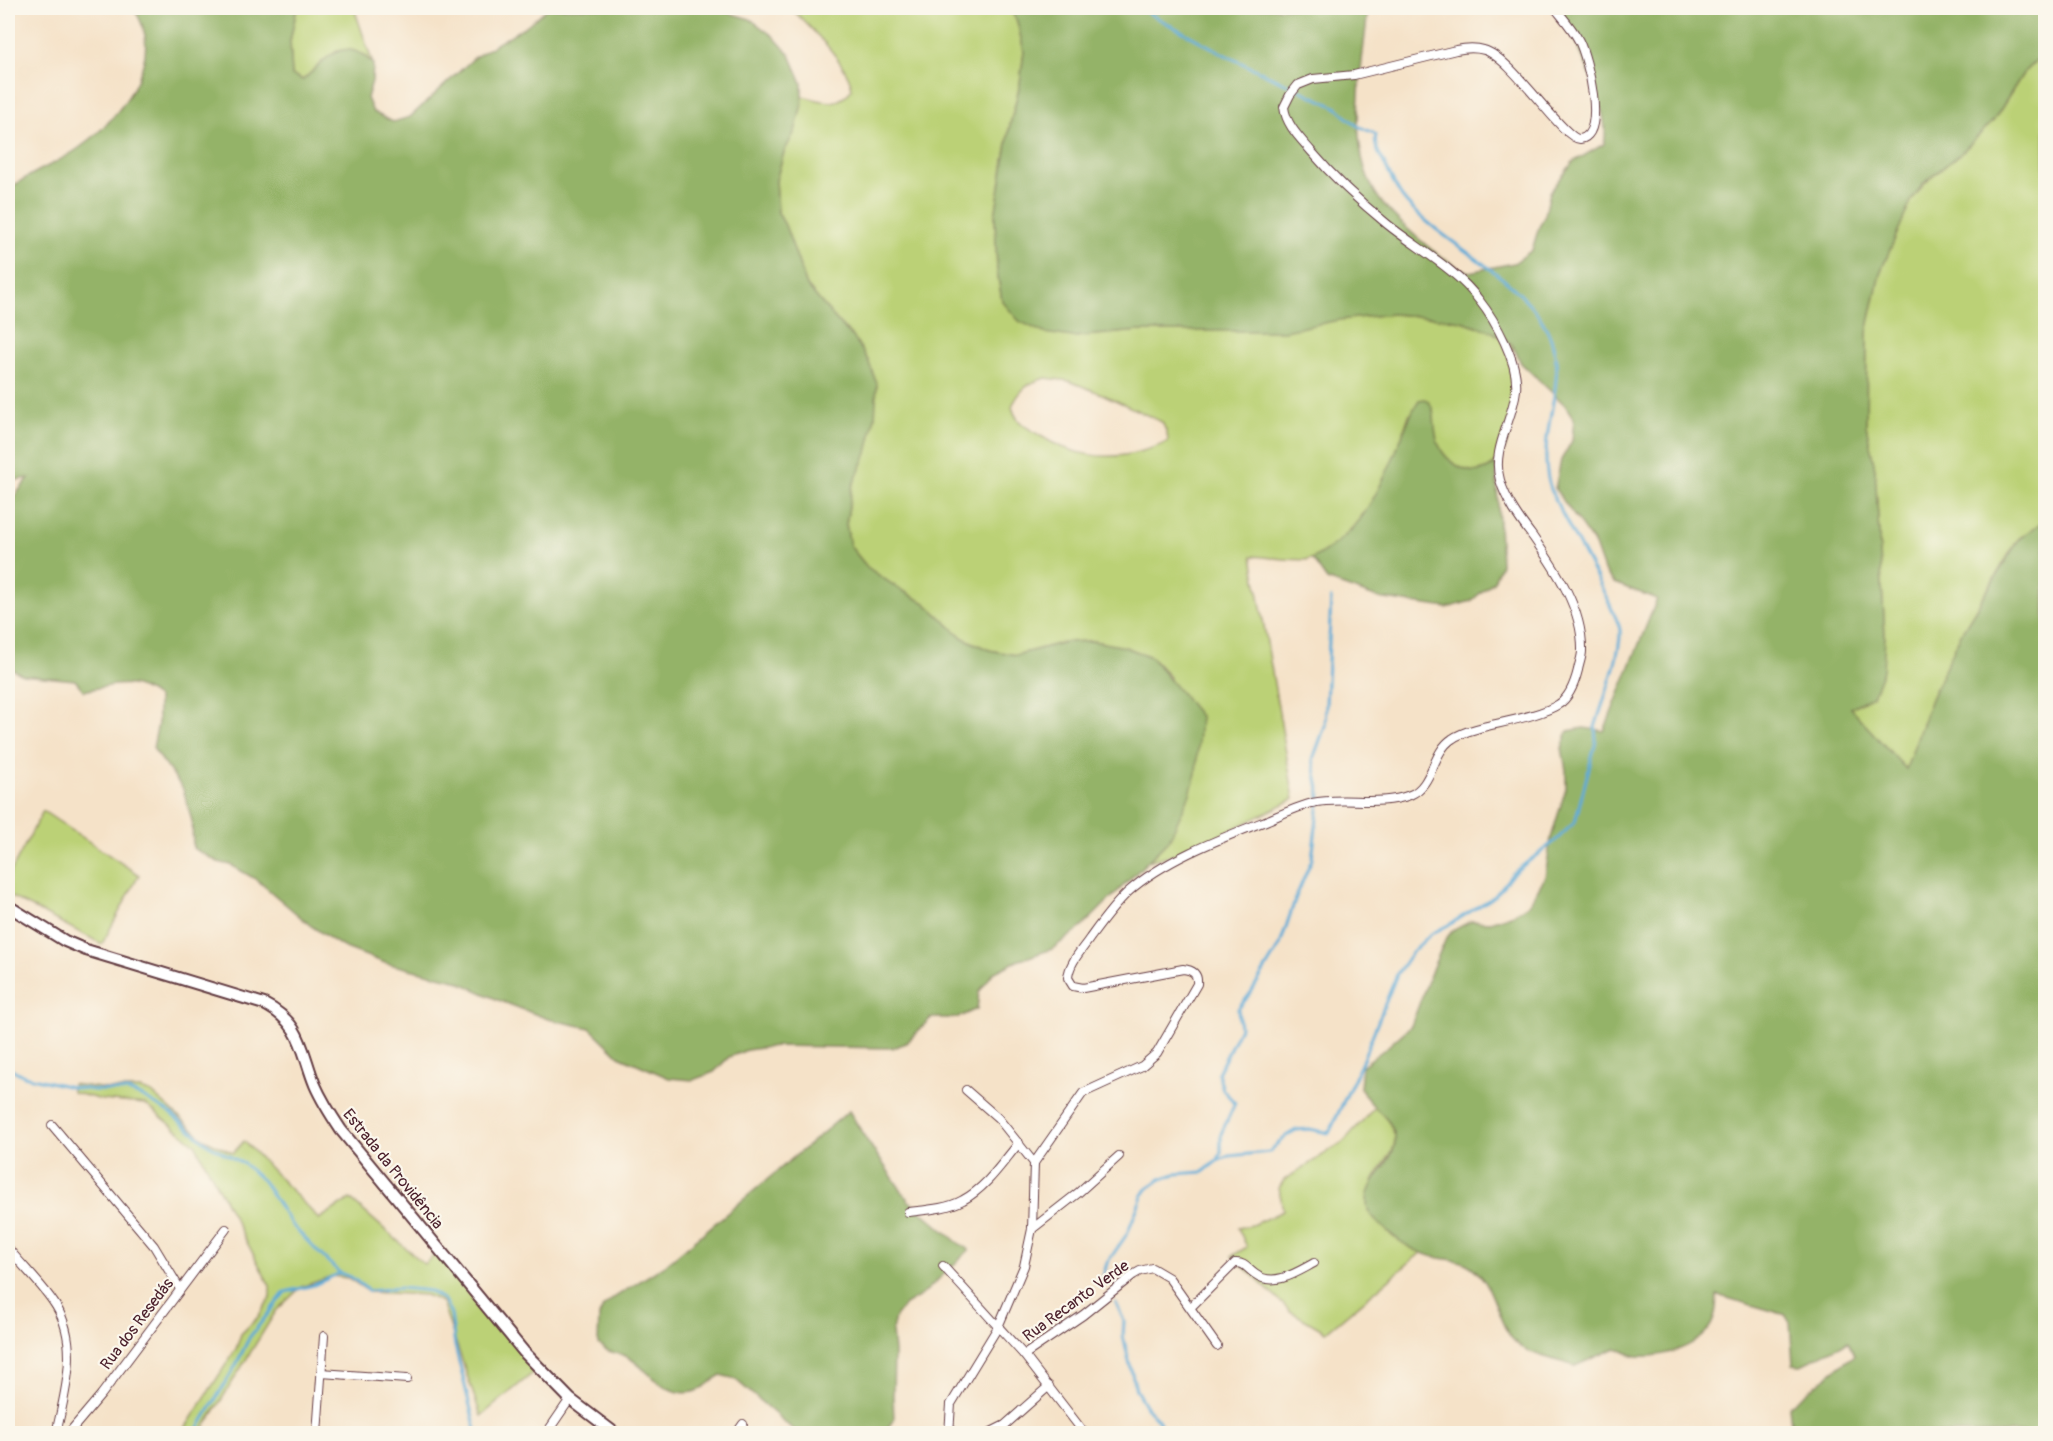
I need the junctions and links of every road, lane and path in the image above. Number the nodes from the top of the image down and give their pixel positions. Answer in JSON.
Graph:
{"nodes":[{"id":1,"x":1555,"y":8,"type":"edge"},
{"id":2,"x":8,"y":906,"type":"edge"},
{"id":3,"x":966,"y":1090,"type":"dead end"},
{"id":4,"x":52,"y":1125,"type":"dead end"},
{"id":5,"x":1019,"y":1143,"type":"junction"},
{"id":6,"x":1119,"y":1156,"type":"dead end"},
{"id":7,"x":1034,"y":1163,"type":"junction"},
{"id":8,"x":908,"y":1212,"type":"dead end"},
{"id":9,"x":226,"y":1229,"type":"dead end"},
{"id":10,"x":1032,"y":1229,"type":"junction"},
{"id":11,"x":8,"y":1248,"type":"edge"},
{"id":12,"x":1314,"y":1263,"type":"dead end"},
{"id":13,"x":943,"y":1266,"type":"dead end"},
{"id":14,"x":180,"y":1288,"type":"junction"},
{"id":15,"x":1191,"y":1307,"type":"junction"},
{"id":16,"x":998,"y":1327,"type":"junction"},
{"id":17,"x":324,"y":1336,"type":"dead end"},
{"id":18,"x":1217,"y":1347,"type":"dead end"},
{"id":19,"x":1023,"y":1355,"type":"junction"},
{"id":20,"x":321,"y":1373,"type":"junction"},
{"id":21,"x":407,"y":1379,"type":"dead end"},
{"id":22,"x":1049,"y":1386,"type":"junction"},
{"id":23,"x":570,"y":1399,"type":"junction"},
{"id":24,"x":743,"y":1424,"type":"dead end"},
{"id":25,"x":56,"y":1434,"type":"edge"},
{"id":26,"x":68,"y":1434,"type":"edge"},
{"id":27,"x":317,"y":1434,"type":"edge"},
{"id":28,"x":546,"y":1434,"type":"edge"},
{"id":29,"x":616,"y":1434,"type":"edge"},
{"id":30,"x":736,"y":1434,"type":"edge"},
{"id":31,"x":949,"y":1434,"type":"edge"},
{"id":32,"x":987,"y":1434,"type":"edge"},
{"id":33,"x":1085,"y":1434,"type":"edge"}],
"edges":[{"from":1,"to":7,"type":"street"},
{"from":2,"to":23,"type":"street","name":"Estrada da Providência"},
{"from":3,"to":5,"type":"street"},
{"from":4,"to":14,"type":"street"},
{"from":5,"to":7,"type":"street"},
{"from":5,"to":8,"type":"street"},
{"from":6,"to":10,"type":"street"},
{"from":7,"to":10,"type":"street"},
{"from":9,"to":14,"type":"street","name":"Rua dos Resedás"},
{"from":10,"to":16,"type":"street"},
{"from":11,"to":25,"type":"street"},
{"from":12,"to":15,"type":"street"},
{"from":13,"to":16,"type":"street"},
{"from":14,"to":26,"type":"street","name":"Rua dos Resedás"},
{"from":15,"to":18,"type":"street"},
{"from":15,"to":19,"type":"street","name":"Rua Recanto Verde"},
{"from":16,"to":19,"type":"street"},
{"from":16,"to":31,"type":"street"},
{"from":17,"to":20,"type":"street"},
{"from":19,"to":22,"type":"street"},
{"from":20,"to":21,"type":"street"},
{"from":20,"to":27,"type":"street"},
{"from":22,"to":32,"type":"street"},
{"from":22,"to":33,"type":"street"},
{"from":23,"to":28,"type":"street"},
{"from":23,"to":29,"type":"street","name":"Estrada da Providência"},
{"from":24,"to":30,"type":"street"}]}
